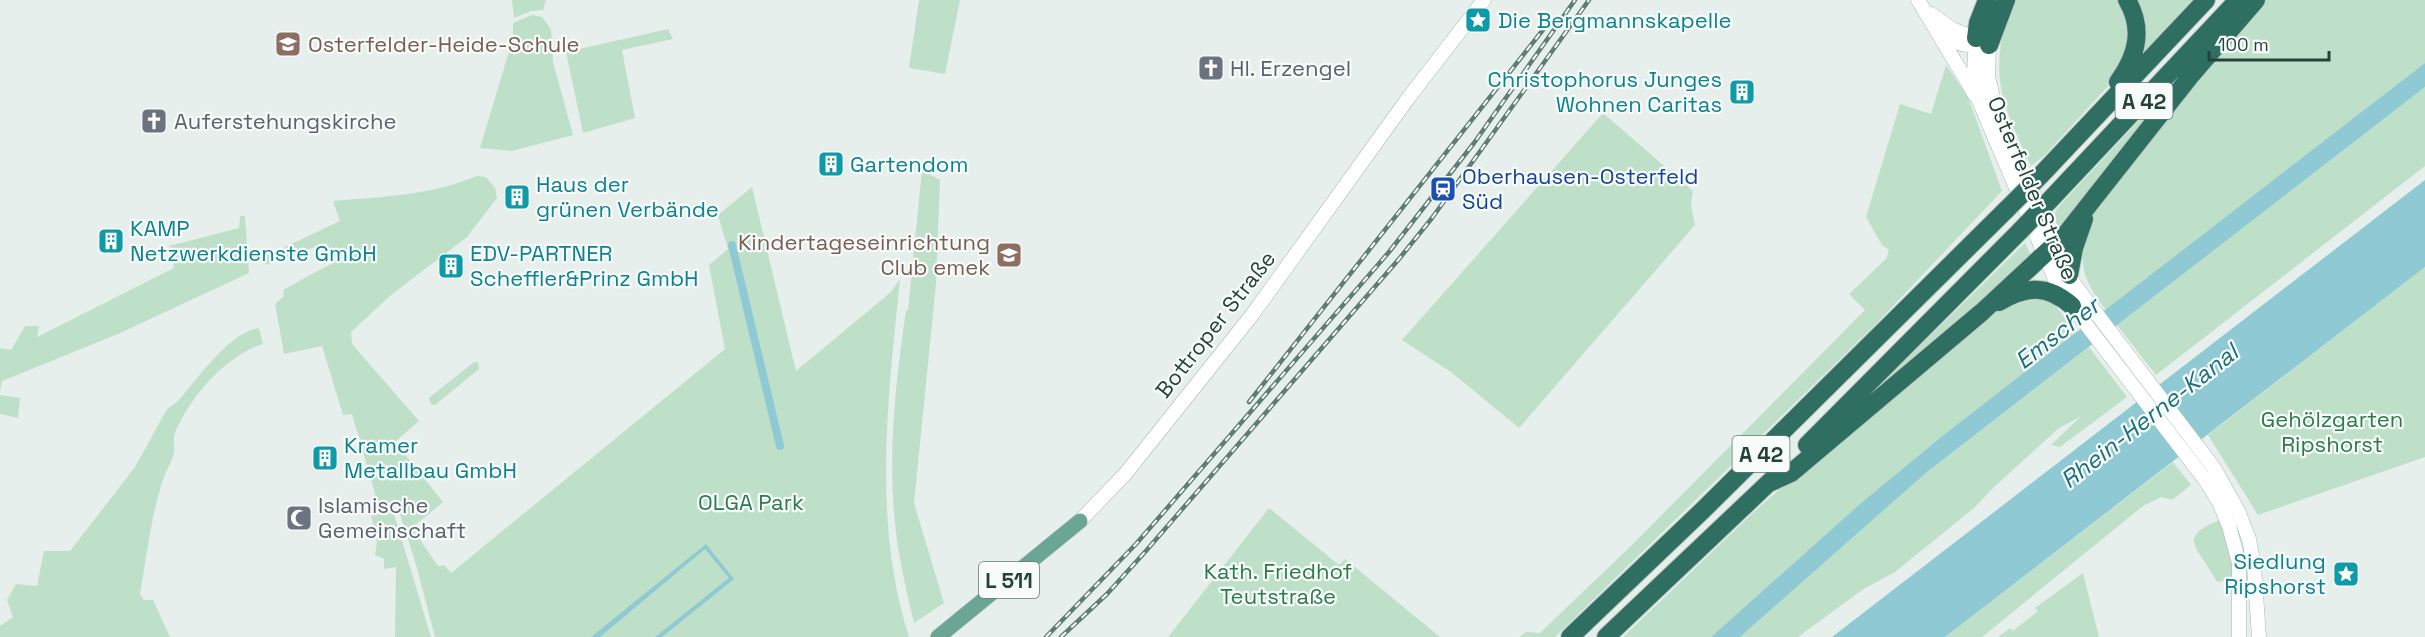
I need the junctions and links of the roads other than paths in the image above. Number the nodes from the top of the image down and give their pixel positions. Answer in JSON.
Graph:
{"nodes":[{"id":1,"x":1484,"y":0,"type":"edge"},
{"id":2,"x":1987,"y":0,"type":"edge"},
{"id":3,"x":2006,"y":0,"type":"edge"},
{"id":4,"x":2127,"y":0,"type":"edge"},
{"id":5,"x":2206,"y":0,"type":"edge"},
{"id":6,"x":2238,"y":0,"type":"edge"},
{"id":7,"x":2256,"y":0,"type":"edge"},
{"id":8,"x":1920,"y":3,"type":"edge"},
{"id":9,"x":1936,"y":31,"type":"junction"},
{"id":10,"x":1980,"y":43,"type":"junction"},
{"id":11,"x":1979,"y":101,"type":"junction"},
{"id":12,"x":2091,"y":123,"type":"junction"},
{"id":13,"x":2092,"y":201,"type":"junction"},
{"id":14,"x":2050,"y":249,"type":"junction"},
{"id":15,"x":2069,"y":275,"type":"junction"},
{"id":16,"x":2078,"y":306,"type":"junction"},
{"id":17,"x":1982,"y":312,"type":"junction"},
{"id":18,"x":2198,"y":459,"type":"junction"},
{"id":19,"x":1769,"y":483,"type":"junction"},
{"id":20,"x":1080,"y":521,"type":"joint"},
{"id":21,"x":938,"y":637,"type":"edge"},
{"id":22,"x":1570,"y":637,"type":"edge"},
{"id":23,"x":1606,"y":637,"type":"edge"},
{"id":24,"x":2239,"y":637,"type":"edge"},
{"id":25,"x":2259,"y":637,"type":"edge"}],
"edges":[{"from":1,"to":20,"type":"main road","name":"Bottroper Straße","number":"L 511"},
{"from":2,"to":10,"type":"highway"},
{"from":3,"to":10,"type":"highway"},
{"from":4,"to":12,"type":"highway"},
{"from":5,"to":12,"type":"highway","number":"A 42"},
{"from":6,"to":19,"type":"highway","number":"A 42","bridge":true},
{"from":7,"to":13,"type":"highway"},
{"from":8,"to":9,"type":"main road","name":"Osterfelder Straße"},
{"from":8,"to":10,"type":"main road","name":"Osterfelder Straße"},
{"from":9,"to":10,"type":"main road"},
{"from":9,"to":11,"type":"main road","name":"Osterfelder Straße"},
{"from":10,"to":11,"type":"main road","name":"Osterfelder Straße"},
{"from":10,"to":14,"type":"main road","name":"Osterfelder Straße"},
{"from":11,"to":14,"type":"main road","name":"Osterfelder Straße"},
{"from":12,"to":22,"type":"highway","number":"A 42","bridge":true},
{"from":13,"to":14,"type":"highway"},
{"from":13,"to":15,"type":"highway"},
{"from":14,"to":15,"type":"main road","name":"Osterfelder Straße"},
{"from":14,"to":16,"type":"main road","name":"Osterfelder Straße"},
{"from":14,"to":17,"type":"highway"},
{"from":15,"to":16,"type":"main road","name":"Osterfelder Straße"},
{"from":16,"to":17,"type":"highway"},
{"from":16,"to":18,"type":"main road","name":"Osterfelder Straße"},
{"from":17,"to":19,"type":"highway"},
{"from":18,"to":24,"type":"main road","name":"Osterfelder Straße"},
{"from":18,"to":25,"type":"main road","name":"Osterfelder Straße"},
{"from":19,"to":23,"type":"highway","number":"A 42"},
{"from":20,"to":21,"type":"main road","name":"Bottroper Straße","number":"L 511"}]}
